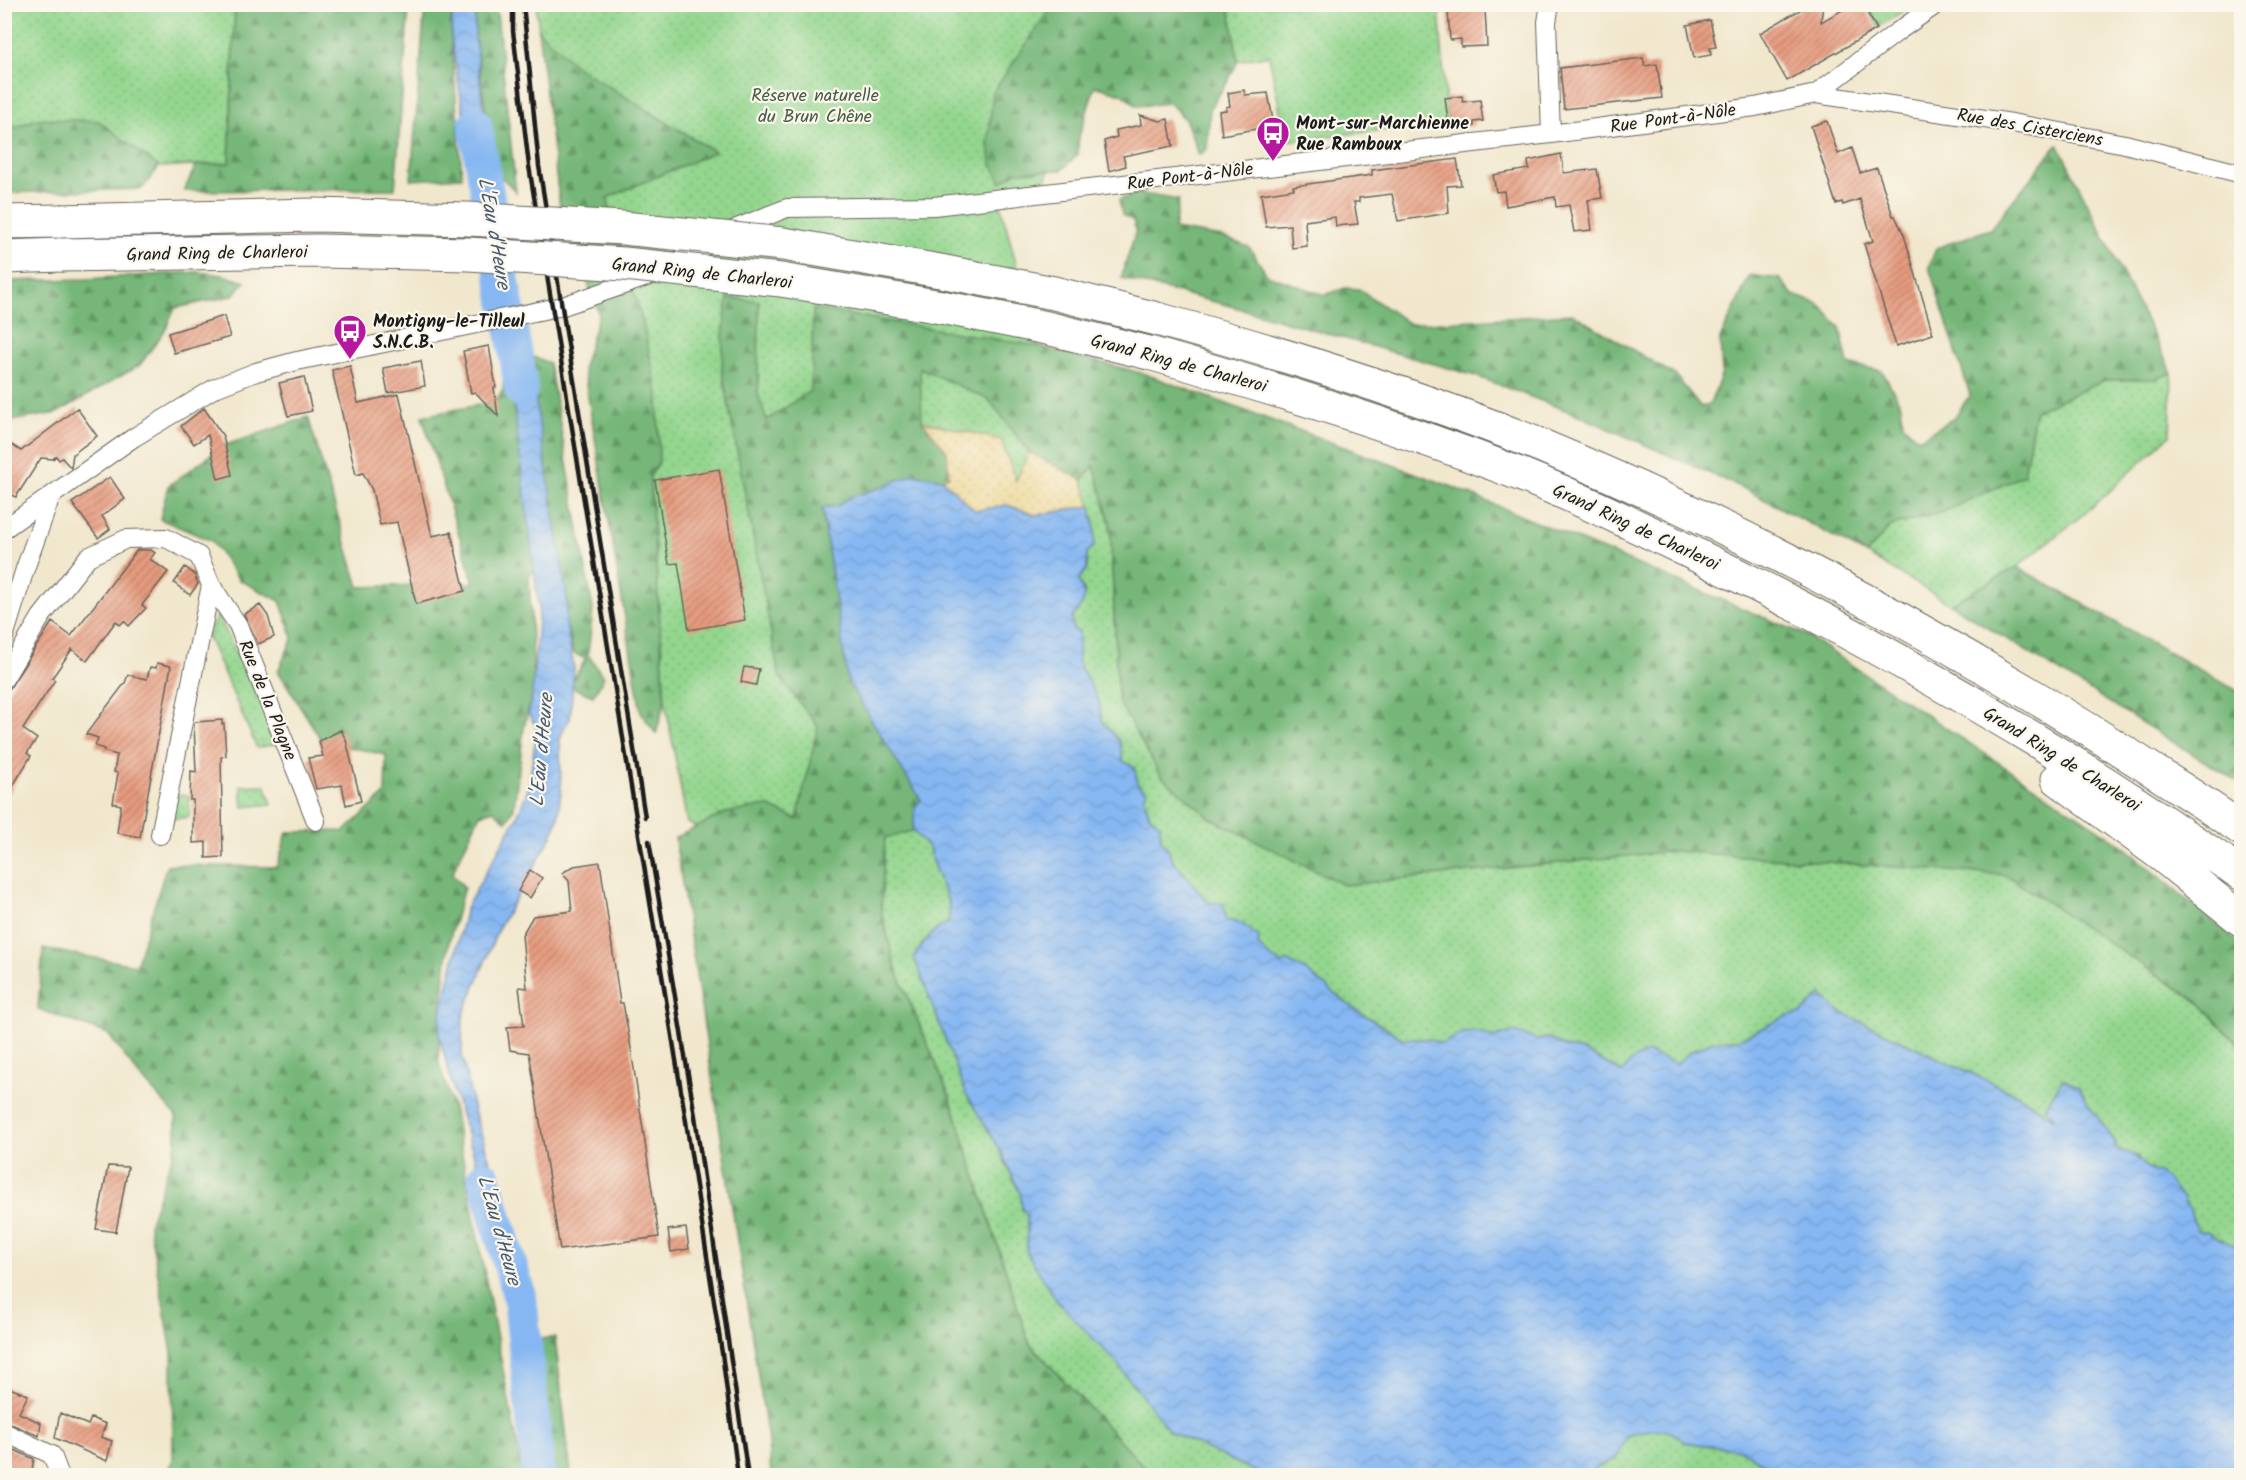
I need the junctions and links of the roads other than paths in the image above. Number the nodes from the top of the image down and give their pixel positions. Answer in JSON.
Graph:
{"nodes":[{"id":1,"x":1550,"y":4,"type":"edge"},
{"id":2,"x":1937,"y":4,"type":"edge"},
{"id":3,"x":1816,"y":94,"type":"junction"},
{"id":4,"x":1551,"y":134,"type":"junction"},
{"id":5,"x":2241,"y":174,"type":"edge"},
{"id":6,"x":4,"y":222,"type":"edge"},
{"id":7,"x":4,"y":257,"type":"edge"},
{"id":8,"x":51,"y":496,"type":"junction"},
{"id":9,"x":4,"y":529,"type":"edge"},
{"id":10,"x":211,"y":585,"type":"junction"},
{"id":11,"x":4,"y":637,"type":"edge"},
{"id":12,"x":1907,"y":664,"type":"junction"},
{"id":13,"x":4,"y":679,"type":"edge"},
{"id":14,"x":2200,"y":802,"type":"junction"},
{"id":15,"x":2241,"y":814,"type":"edge"},
{"id":16,"x":316,"y":820,"type":"dead end"},
{"id":17,"x":2241,"y":830,"type":"edge"},
{"id":18,"x":160,"y":835,"type":"dead end"},
{"id":19,"x":2241,"y":874,"type":"edge"},
{"id":20,"x":2241,"y":920,"type":"edge"},
{"id":21,"x":4,"y":1432,"type":"edge"},
{"id":22,"x":60,"y":1476,"type":"edge"}],
"edges":[{"from":1,"to":4,"type":"street"},
{"from":2,"to":3,"type":"street","name":"Rue Pont-à-Nôle"},
{"from":3,"to":4,"type":"street","name":"Rue Pont-à-Nôle"},
{"from":3,"to":5,"type":"street","name":"Rue des Cisterciens"},
{"from":4,"to":8,"type":"street","name":"Rue Pont-à-Nôle"},
{"from":6,"to":14,"type":"highway","name":"Grand Ring de Charleroi","bridge":true},
{"from":7,"to":12,"type":"highway","name":"Grand Ring de Charleroi","bridge":true},
{"from":8,"to":9,"type":"street","name":"Rue Pont-à-Nôle"},
{"from":8,"to":11,"type":"street"},
{"from":10,"to":13,"type":"street","name":"Rue de la Plagne"},
{"from":10,"to":16,"type":"street","name":"Rue de la Plagne"},
{"from":10,"to":18,"type":"street"},
{"from":12,"to":19,"type":"highway","name":"Grand Ring de Charleroi"},
{"from":12,"to":20,"type":"highway"},
{"from":14,"to":15,"type":"highway"},
{"from":14,"to":17,"type":"highway","name":"Grand Ring de Charleroi"},
{"from":21,"to":22,"type":"street"}]}
